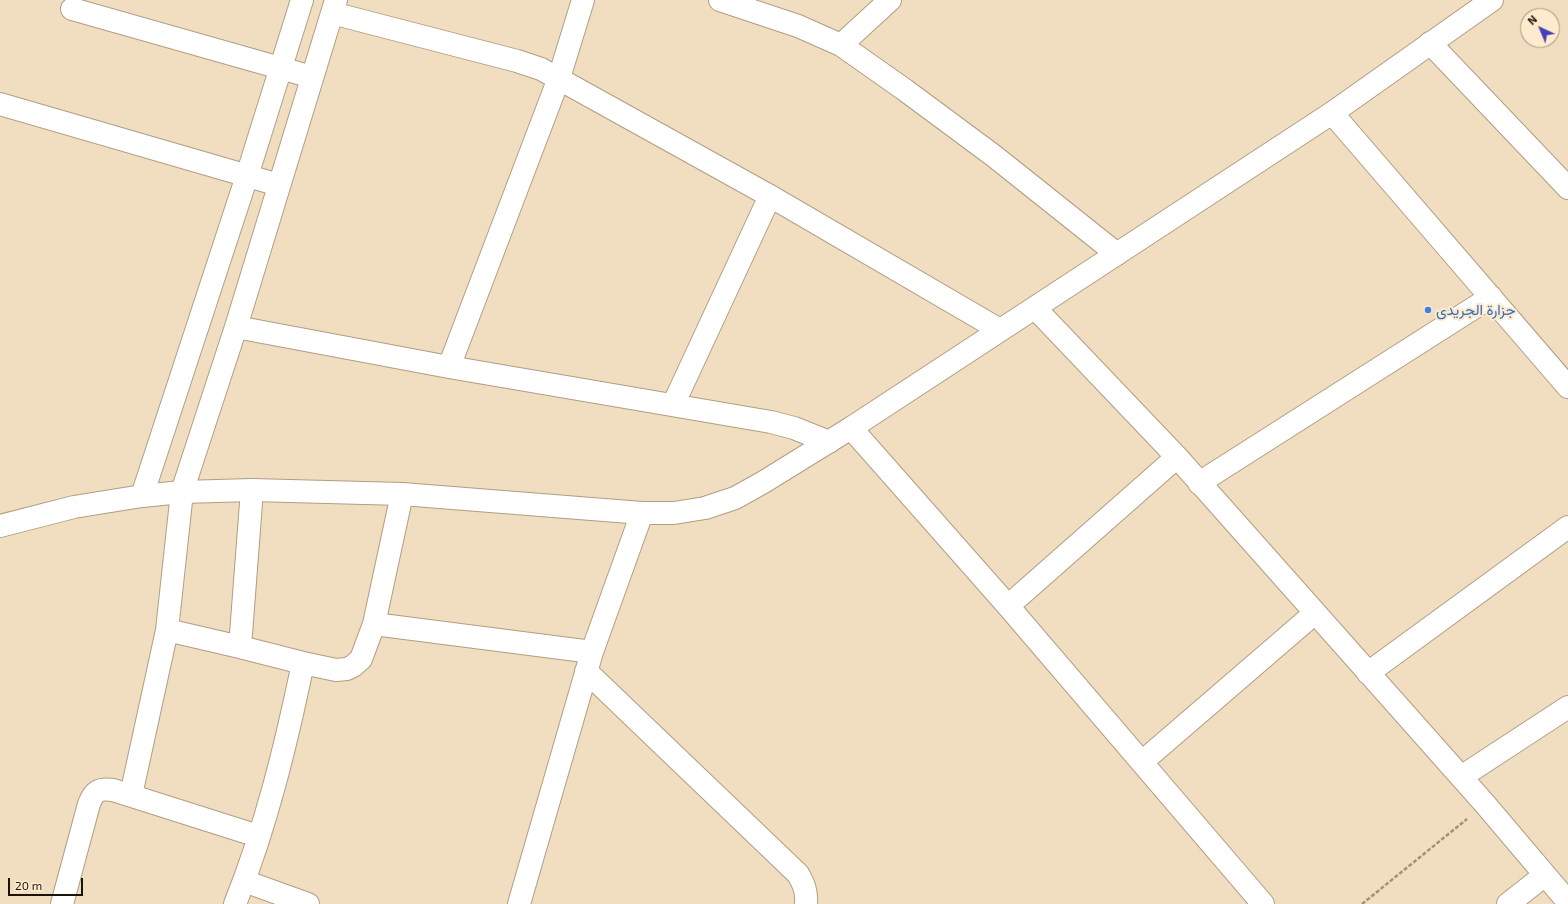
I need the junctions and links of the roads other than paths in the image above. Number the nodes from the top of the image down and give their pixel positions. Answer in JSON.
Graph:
{"nodes":[{"id":1,"x":302,"y":0,"type":"edge"},
{"id":2,"x":583,"y":0,"type":"edge"},
{"id":3,"x":720,"y":0,"type":"edge"},
{"id":4,"x":890,"y":0,"type":"edge"},
{"id":5,"x":1492,"y":0,"type":"edge"},
{"id":6,"x":334,"y":6,"type":"edge"},
{"id":7,"x":72,"y":9,"type":"dead end"},
{"id":8,"x":1430,"y":43,"type":"junction"},
{"id":9,"x":841,"y":45,"type":"junction"},
{"id":10,"x":280,"y":68,"type":"junction"},
{"id":11,"x":312,"y":77,"type":"junction"},
{"id":12,"x":559,"y":78,"type":"junction"},
{"id":13,"x":0,"y":104,"type":"edge"},
{"id":14,"x":1332,"y":113,"type":"junction"},
{"id":15,"x":247,"y":176,"type":"junction"},
{"id":16,"x":279,"y":186,"type":"junction"},
{"id":17,"x":1568,"y":188,"type":"edge"},
{"id":18,"x":770,"y":196,"type":"junction"},
{"id":19,"x":1117,"y":254,"type":"junction"},
{"id":20,"x":1491,"y":297,"type":"junction"},
{"id":21,"x":1035,"y":308,"type":"junction"},
{"id":22,"x":236,"y":327,"type":"junction"},
{"id":23,"x":1000,"y":330,"type":"junction"},
{"id":24,"x":449,"y":367,"type":"junction"},
{"id":25,"x":1568,"y":387,"type":"edge"},
{"id":26,"x":673,"y":406,"type":"junction"},
{"id":27,"x":851,"y":428,"type":"junction"},
{"id":28,"x":829,"y":442,"type":"junction"},
{"id":29,"x":1177,"y":457,"type":"junction"},
{"id":30,"x":1199,"y":482,"type":"junction"},
{"id":31,"x":252,"y":490,"type":"junction"},
{"id":32,"x":182,"y":492,"type":"junction"},
{"id":33,"x":402,"y":494,"type":"junction"},
{"id":34,"x":142,"y":496,"type":"junction"},
{"id":35,"x":642,"y":513,"type":"junction"},
{"id":36,"x":0,"y":526,"type":"edge"},
{"id":37,"x":1568,"y":527,"type":"edge"},
{"id":38,"x":1008,"y":606,"type":"junction"},
{"id":39,"x":1315,"y":613,"type":"junction"},
{"id":40,"x":374,"y":624,"type":"junction"},
{"id":41,"x":167,"y":630,"type":"junction"},
{"id":42,"x":240,"y":647,"type":"junction"},
{"id":43,"x":589,"y":661,"type":"junction"},
{"id":44,"x":303,"y":663,"type":"junction"},
{"id":45,"x":1368,"y":672,"type":"junction"},
{"id":46,"x":1568,"y":707,"type":"edge"},
{"id":47,"x":1142,"y":762,"type":"junction"},
{"id":48,"x":1461,"y":777,"type":"junction"},
{"id":49,"x":130,"y":795,"type":"junction"},
{"id":50,"x":258,"y":836,"type":"junction"},
{"id":51,"x":1545,"y":875,"type":"junction"},
{"id":52,"x":244,"y":881,"type":"junction"},
{"id":53,"x":1568,"y":902,"type":"edge"},
{"id":54,"x":62,"y":904,"type":"edge"},
{"id":55,"x":235,"y":904,"type":"edge"},
{"id":56,"x":308,"y":904,"type":"edge"},
{"id":57,"x":519,"y":904,"type":"edge"},
{"id":58,"x":806,"y":904,"type":"edge"},
{"id":59,"x":1263,"y":904,"type":"edge"},
{"id":60,"x":1508,"y":904,"type":"edge"}],
"edges":[{"from":1,"to":10,"type":"street"},
{"from":2,"to":12,"type":"street"},
{"from":3,"to":9,"type":"street"},
{"from":4,"to":9,"type":"street"},
{"from":5,"to":8,"type":"street"},
{"from":6,"to":11,"type":"street"},
{"from":6,"to":12,"type":"street"},
{"from":7,"to":10,"type":"street"},
{"from":8,"to":14,"type":"street"},
{"from":8,"to":17,"type":"street"},
{"from":9,"to":19,"type":"street"},
{"from":10,"to":11,"type":"street"},
{"from":10,"to":15,"type":"street"},
{"from":11,"to":16,"type":"street"},
{"from":12,"to":18,"type":"street"},
{"from":12,"to":24,"type":"street"},
{"from":13,"to":15,"type":"street"},
{"from":14,"to":19,"type":"street"},
{"from":14,"to":20,"type":"street"},
{"from":15,"to":16,"type":"street"},
{"from":15,"to":34,"type":"street"},
{"from":16,"to":22,"type":"street"},
{"from":18,"to":23,"type":"street"},
{"from":18,"to":26,"type":"street"},
{"from":19,"to":21,"type":"street"},
{"from":20,"to":25,"type":"street"},
{"from":20,"to":30,"type":"street"},
{"from":21,"to":23,"type":"street"},
{"from":21,"to":29,"type":"street"},
{"from":22,"to":24,"type":"street"},
{"from":22,"to":32,"type":"street"},
{"from":23,"to":27,"type":"street"},
{"from":24,"to":26,"type":"street"},
{"from":26,"to":28,"type":"street"},
{"from":27,"to":28,"type":"street"},
{"from":27,"to":38,"type":"street"},
{"from":28,"to":35,"type":"street"},
{"from":29,"to":30,"type":"street"},
{"from":29,"to":38,"type":"street"},
{"from":30,"to":39,"type":"street"},
{"from":31,"to":32,"type":"street"},
{"from":31,"to":33,"type":"street"},
{"from":31,"to":42,"type":"street"},
{"from":32,"to":34,"type":"street"},
{"from":32,"to":41,"type":"street"},
{"from":33,"to":35,"type":"street"},
{"from":33,"to":40,"type":"street"},
{"from":34,"to":36,"type":"street"},
{"from":35,"to":43,"type":"street"},
{"from":37,"to":45,"type":"street"},
{"from":38,"to":47,"type":"street"},
{"from":39,"to":45,"type":"street"},
{"from":39,"to":47,"type":"street"},
{"from":40,"to":43,"type":"street"},
{"from":40,"to":44,"type":"street"},
{"from":41,"to":42,"type":"street"},
{"from":41,"to":49,"type":"street"},
{"from":42,"to":44,"type":"street"},
{"from":43,"to":57,"type":"street"},
{"from":43,"to":58,"type":"street"},
{"from":44,"to":50,"type":"street"},
{"from":45,"to":48,"type":"street"},
{"from":46,"to":48,"type":"street"},
{"from":47,"to":59,"type":"street"},
{"from":48,"to":51,"type":"street"},
{"from":49,"to":50,"type":"street"},
{"from":49,"to":54,"type":"street"},
{"from":50,"to":52,"type":"street"},
{"from":51,"to":53,"type":"street"},
{"from":51,"to":60,"type":"street"},
{"from":52,"to":55,"type":"street"},
{"from":52,"to":56,"type":"street"}]}
